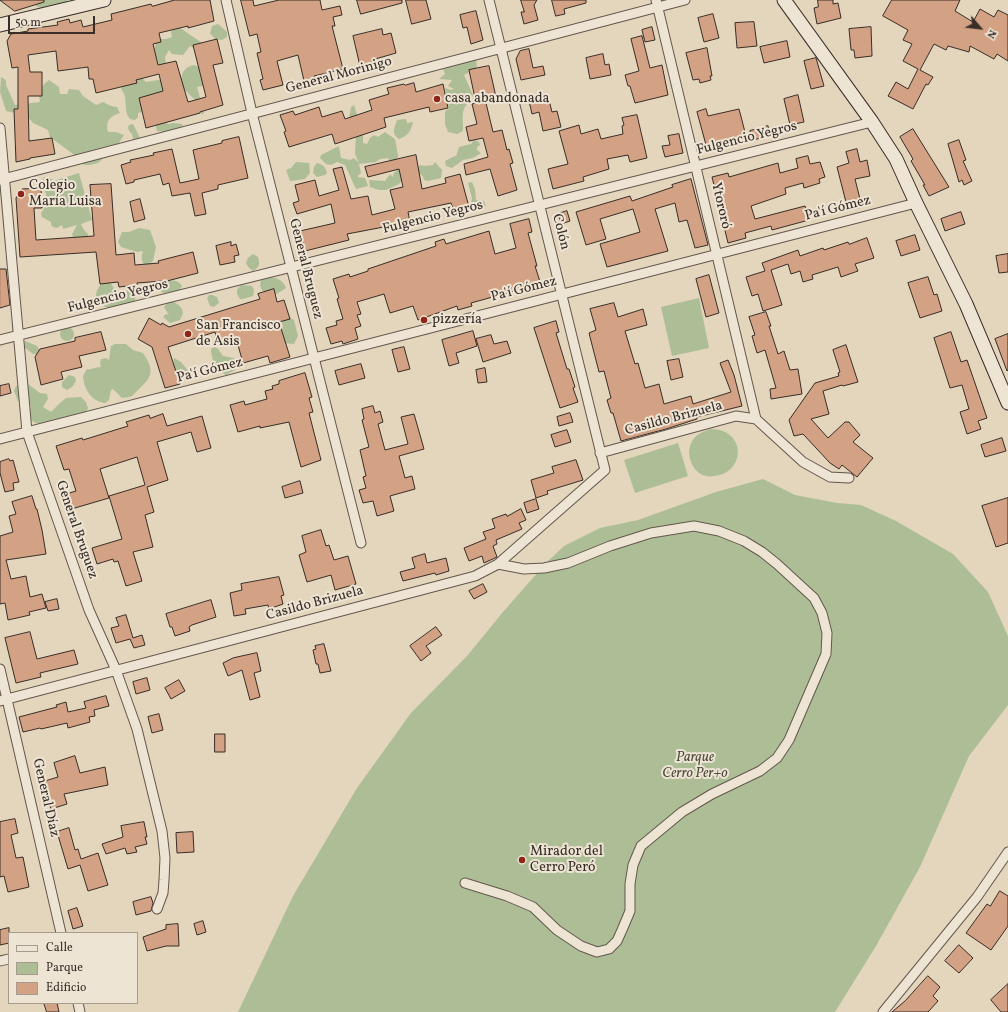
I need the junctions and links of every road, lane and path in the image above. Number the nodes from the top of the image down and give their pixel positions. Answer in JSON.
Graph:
{"nodes":[{"id":1,"x":104,"y":0,"type":"edge"},
{"id":2,"x":226,"y":0,"type":"edge"},
{"id":3,"x":489,"y":0,"type":"edge"},
{"id":4,"x":685,"y":0,"type":"edge"},
{"id":5,"x":784,"y":0,"type":"edge"},
{"id":6,"x":657,"y":4,"type":"edge"},
{"id":7,"x":0,"y":25,"type":"edge"},
{"id":8,"x":501,"y":48,"type":"junction"},
{"id":9,"x":252,"y":113,"type":"junction"},
{"id":10,"x":872,"y":122,"type":"junction"},
{"id":11,"x":0,"y":128,"type":"edge"},
{"id":12,"x":696,"y":166,"type":"junction"},
{"id":13,"x":2,"y":180,"type":"edge"},
{"id":14,"x":916,"y":203,"type":"junction"},
{"id":15,"x":539,"y":206,"type":"junction"},
{"id":16,"x":717,"y":255,"type":"junction"},
{"id":17,"x":291,"y":268,"type":"junction"},
{"id":18,"x":561,"y":295,"type":"junction"},
{"id":19,"x":18,"y":336,"type":"junction"},
{"id":20,"x":0,"y":340,"type":"edge"},
{"id":21,"x":314,"y":358,"type":"junction"},
{"id":22,"x":1008,"y":403,"type":"edge"},
{"id":23,"x":756,"y":419,"type":"junction"},
{"id":24,"x":27,"y":432,"type":"junction"},
{"id":25,"x":0,"y":439,"type":"edge"},
{"id":26,"x":600,"y":453,"type":"junction"},
{"id":27,"x":605,"y":470,"type":"joint"},
{"id":28,"x":849,"y":478,"type":"dead end"},
{"id":29,"x":361,"y":543,"type":"dead end"},
{"id":30,"x":498,"y":564,"type":"junction"},
{"id":31,"x":0,"y":669,"type":"edge"},
{"id":32,"x":116,"y":670,"type":"junction"},
{"id":33,"x":4,"y":700,"type":"edge"},
{"id":34,"x":1008,"y":852,"type":"edge"},
{"id":35,"x":465,"y":883,"type":"dead end"},
{"id":36,"x":157,"y":908,"type":"dead end"},
{"id":37,"x":61,"y":932,"type":"edge"},
{"id":38,"x":883,"y":1012,"type":"edge"}],
"edges":[{"from":1,"to":7,"type":"main road"},
{"from":2,"to":9,"type":"street","name":"General Bruguez"},
{"from":3,"to":8,"type":"street","name":"Colón"},
{"from":4,"to":6,"type":"street","name":"General Morinigo"},
{"from":5,"to":10,"type":"main road"},
{"from":6,"to":8,"type":"street","name":"General Morinigo"},
{"from":6,"to":12,"type":"street","name":"Ytororó"},
{"from":8,"to":9,"type":"street","name":"General Morinigo"},
{"from":8,"to":15,"type":"street","name":"Colón"},
{"from":9,"to":13,"type":"street","name":"General Morinigo"},
{"from":9,"to":17,"type":"street","name":"General Bruguez"},
{"from":10,"to":12,"type":"street","name":"Fulgencio Yegros"},
{"from":10,"to":14,"type":"main road"},
{"from":11,"to":13,"type":"street","name":"General Bruguez"},
{"from":12,"to":15,"type":"street","name":"Fulgencio Yegros"},
{"from":12,"to":16,"type":"street","name":"Ytororó"},
{"from":13,"to":19,"type":"street","name":"General Bruguez"},
{"from":14,"to":16,"type":"street","name":"Pa'í Gómez"},
{"from":14,"to":22,"type":"main road"},
{"from":15,"to":17,"type":"street","name":"Fulgencio Yegros"},
{"from":15,"to":18,"type":"street","name":"Colón"},
{"from":16,"to":18,"type":"street","name":"Pa'í Gómez"},
{"from":16,"to":23,"type":"street","name":"Ytororó"},
{"from":17,"to":19,"type":"street","name":"Fulgencio Yegros"},
{"from":17,"to":21,"type":"street","name":"General Bruguez"},
{"from":18,"to":21,"type":"street","name":"Pa'í Gómez"},
{"from":18,"to":26,"type":"street","name":"Colón"},
{"from":19,"to":20,"type":"street","name":"Fulgencio Yegros"},
{"from":19,"to":24,"type":"street","name":"General Bruguez"},
{"from":21,"to":24,"type":"street","name":"Pa'í Gómez"},
{"from":21,"to":29,"type":"street","name":"General Bruguez"},
{"from":23,"to":26,"type":"street","name":"Casildo Brizuela"},
{"from":23,"to":28,"type":"street"},
{"from":24,"to":25,"type":"street","name":"Pa'í Gómez"},
{"from":24,"to":32,"type":"street","name":"General Bruguez"},
{"from":26,"to":27,"type":"street","name":"Colón"},
{"from":27,"to":30,"type":"street","name":"Casildo Brizuela"},
{"from":30,"to":32,"type":"street","name":"Casildo Brizuela"},
{"from":30,"to":35,"type":"street"},
{"from":31,"to":33,"type":"street","name":"General Díaz"},
{"from":32,"to":33,"type":"street","name":"Casildo Brizuela"},
{"from":32,"to":36,"type":"street","name":"General Bruguez"},
{"from":33,"to":37,"type":"street","name":"General Díaz"},
{"from":34,"to":38,"type":"street"}]}
